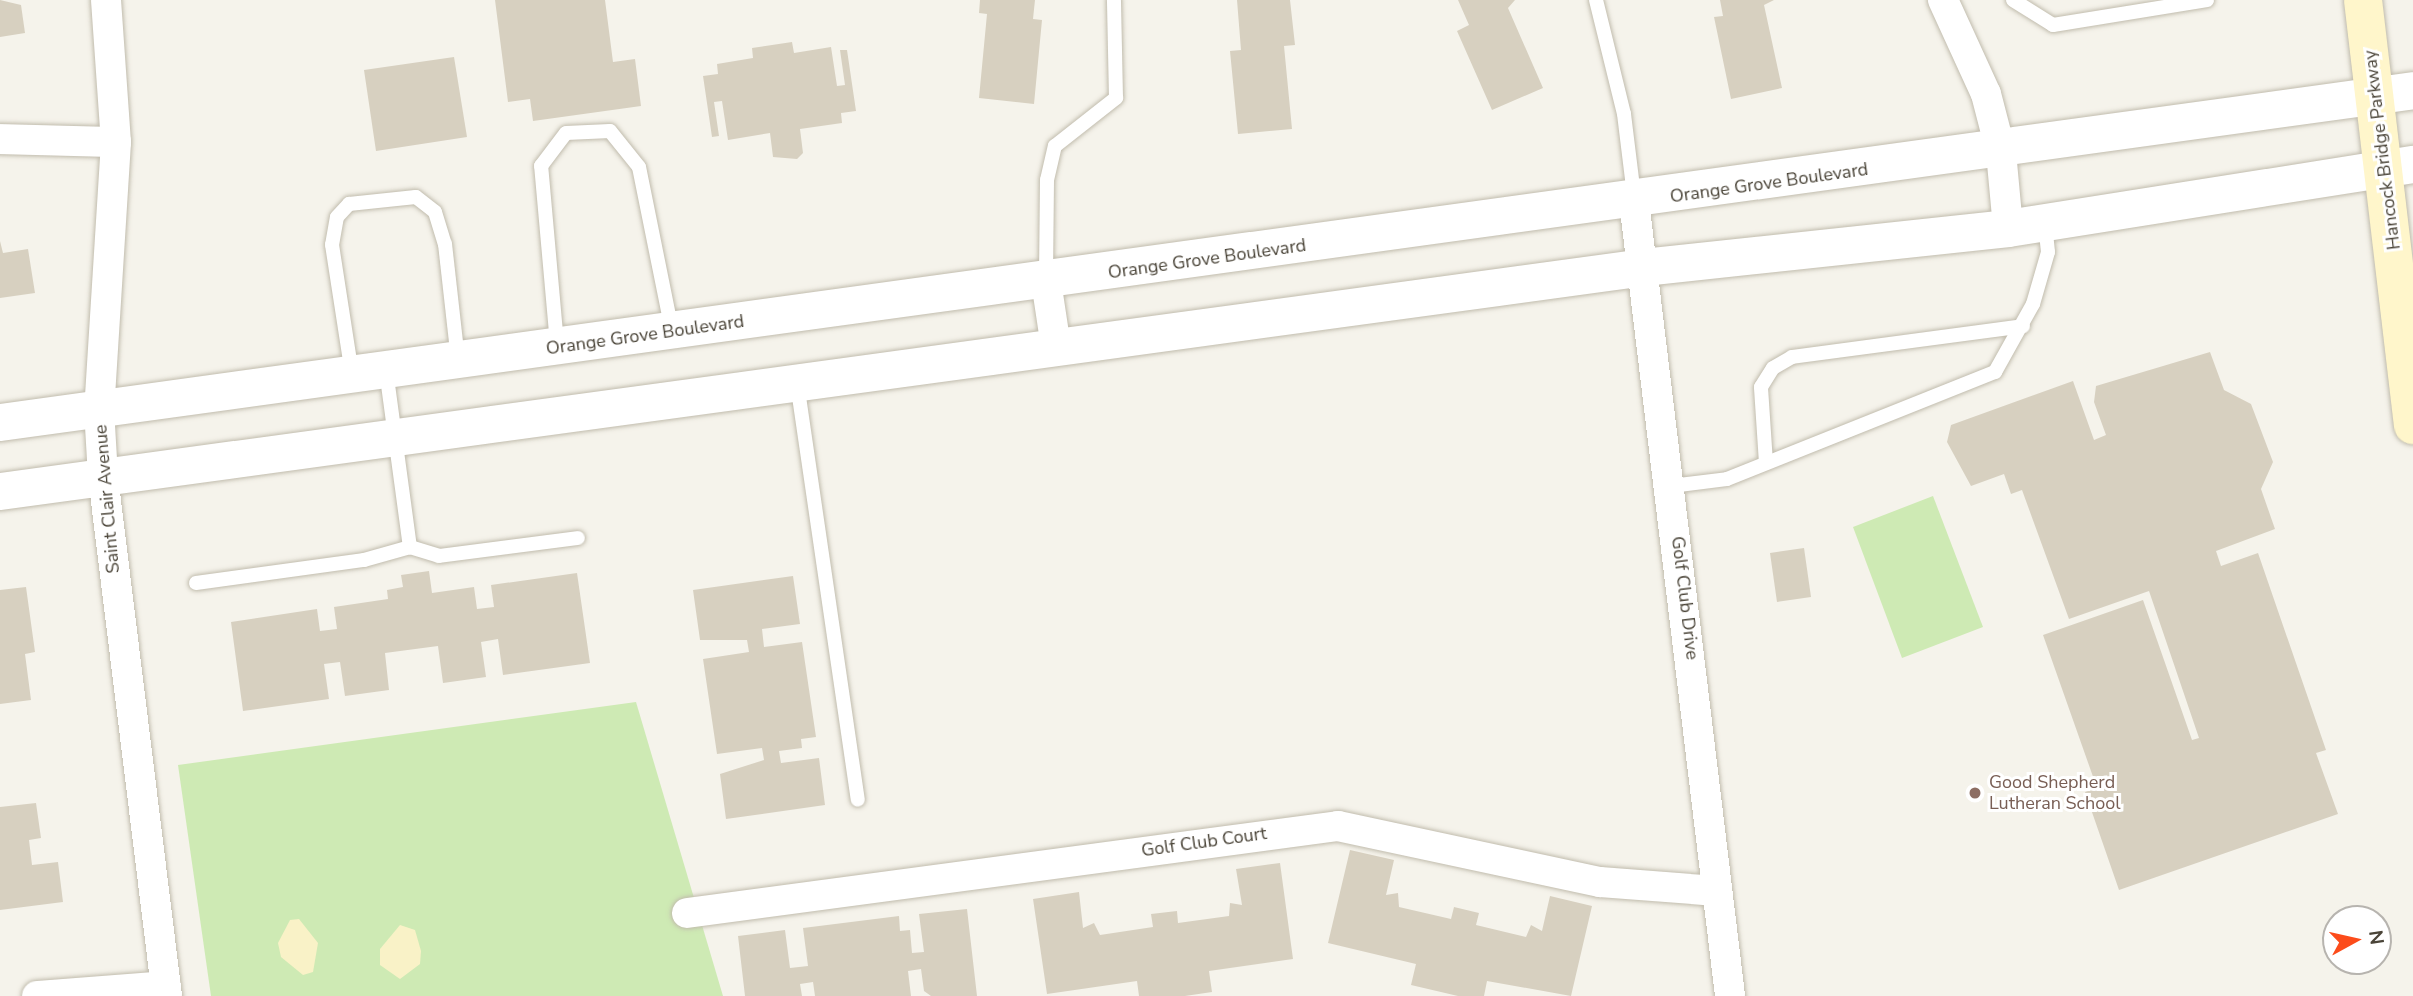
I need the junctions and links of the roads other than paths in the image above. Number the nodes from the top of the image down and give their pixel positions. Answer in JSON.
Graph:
{"nodes":[{"id":1,"x":106,"y":0,"type":"edge"},
{"id":2,"x":1114,"y":0,"type":"edge"},
{"id":3,"x":1596,"y":0,"type":"edge"},
{"id":4,"x":1942,"y":0,"type":"edge"},
{"id":5,"x":2013,"y":0,"type":"edge"},
{"id":6,"x":2207,"y":0,"type":"edge"},
{"id":7,"x":2364,"y":0,"type":"edge"},
{"id":8,"x":2395,"y":93,"type":"edge"},
{"id":9,"x":0,"y":139,"type":"edge"},
{"id":10,"x":116,"y":142,"type":"junction"},
{"id":11,"x":2001,"y":152,"type":"junction"},
{"id":12,"x":2399,"y":166,"type":"edge"},
{"id":13,"x":1634,"y":201,"type":"junction"},
{"id":14,"x":2045,"y":222,"type":"junction"},
{"id":15,"x":2008,"y":228,"type":"junction"},
{"id":16,"x":1643,"y":267,"type":"junction"},
{"id":17,"x":1046,"y":281,"type":"junction"},
{"id":18,"x":2023,"y":326,"type":"junction"},
{"id":19,"x":672,"y":331,"type":"junction"},
{"id":20,"x":557,"y":347,"type":"junction"},
{"id":21,"x":1056,"y":347,"type":"junction"},
{"id":22,"x":458,"y":360,"type":"junction"},
{"id":23,"x":369,"y":372,"type":"junction"},
{"id":24,"x":797,"y":382,"type":"junction"},
{"id":25,"x":99,"y":409,"type":"junction"},
{"id":26,"x":0,"y":422,"type":"edge"},
{"id":27,"x":2413,"y":425,"type":"edge"},
{"id":28,"x":395,"y":437,"type":"junction"},
{"id":29,"x":1766,"y":464,"type":"junction"},
{"id":30,"x":103,"y":477,"type":"junction"},
{"id":31,"x":1671,"y":486,"type":"junction"},
{"id":32,"x":0,"y":491,"type":"edge"},
{"id":33,"x":578,"y":538,"type":"dead end"},
{"id":34,"x":410,"y":547,"type":"junction"},
{"id":35,"x":196,"y":583,"type":"dead end"},
{"id":36,"x":858,"y":800,"type":"dead end"},
{"id":37,"x":1717,"y":891,"type":"junction"},
{"id":38,"x":687,"y":912,"type":"dead end"},
{"id":39,"x":166,"y":991,"type":"edge"},
{"id":40,"x":37,"y":996,"type":"edge"},
{"id":41,"x":1730,"y":996,"type":"edge"}],
"edges":[{"from":1,"to":10,"type":"street","name":"Saint Clair Avenue"},
{"from":2,"to":17,"type":"lane"},
{"from":3,"to":13,"type":"lane"},
{"from":4,"to":11,"type":"street"},
{"from":5,"to":6,"type":"lane"},
{"from":7,"to":8,"type":"main road","name":"Hancock Bridge Parkway"},
{"from":8,"to":11,"type":"street","name":"Orange Grove Boulevard"},
{"from":8,"to":12,"type":"main road","name":"Hancock Bridge Parkway"},
{"from":9,"to":10,"type":"street"},
{"from":10,"to":25,"type":"street","name":"Saint Clair Avenue"},
{"from":11,"to":13,"type":"street","name":"Orange Grove Boulevard"},
{"from":11,"to":15,"type":"street"},
{"from":12,"to":14,"type":"street"},
{"from":12,"to":27,"type":"main road","name":"Hancock Bridge Parkway"},
{"from":13,"to":16,"type":"street","name":"Golf Club Drive"},
{"from":13,"to":17,"type":"street","name":"Orange Grove Boulevard"},
{"from":14,"to":15,"type":"street"},
{"from":14,"to":18,"type":"lane"},
{"from":15,"to":16,"type":"street"},
{"from":16,"to":21,"type":"street"},
{"from":16,"to":31,"type":"street","name":"Golf Club Drive"},
{"from":17,"to":19,"type":"street","name":"Orange Grove Boulevard"},
{"from":17,"to":21,"type":"street"},
{"from":18,"to":29,"type":"lane"},
{"from":18,"to":29,"type":"lane"},
{"from":19,"to":20,"type":"street","name":"Orange Grove Boulevard"},
{"from":19,"to":20,"type":"lane"},
{"from":20,"to":22,"type":"street","name":"Orange Grove Boulevard"},
{"from":21,"to":24,"type":"street"},
{"from":22,"to":23,"type":"street","name":"Orange Grove Boulevard"},
{"from":22,"to":23,"type":"lane"},
{"from":23,"to":25,"type":"street","name":"Orange Grove Boulevard"},
{"from":23,"to":28,"type":"lane"},
{"from":24,"to":28,"type":"street"},
{"from":24,"to":36,"type":"lane"},
{"from":25,"to":26,"type":"street","name":"Orange Grove Boulevard"},
{"from":25,"to":30,"type":"street","name":"Saint Clair Avenue"},
{"from":28,"to":30,"type":"street"},
{"from":28,"to":34,"type":"lane"},
{"from":29,"to":31,"type":"lane"},
{"from":30,"to":32,"type":"street"},
{"from":30,"to":39,"type":"street","name":"Saint Clair Avenue"},
{"from":31,"to":37,"type":"street","name":"Golf Club Drive"},
{"from":33,"to":34,"type":"lane"},
{"from":34,"to":35,"type":"lane"},
{"from":37,"to":38,"type":"street","name":"Golf Club Court"},
{"from":37,"to":41,"type":"street","name":"Golf Club Drive"},
{"from":39,"to":40,"type":"street"}]}
